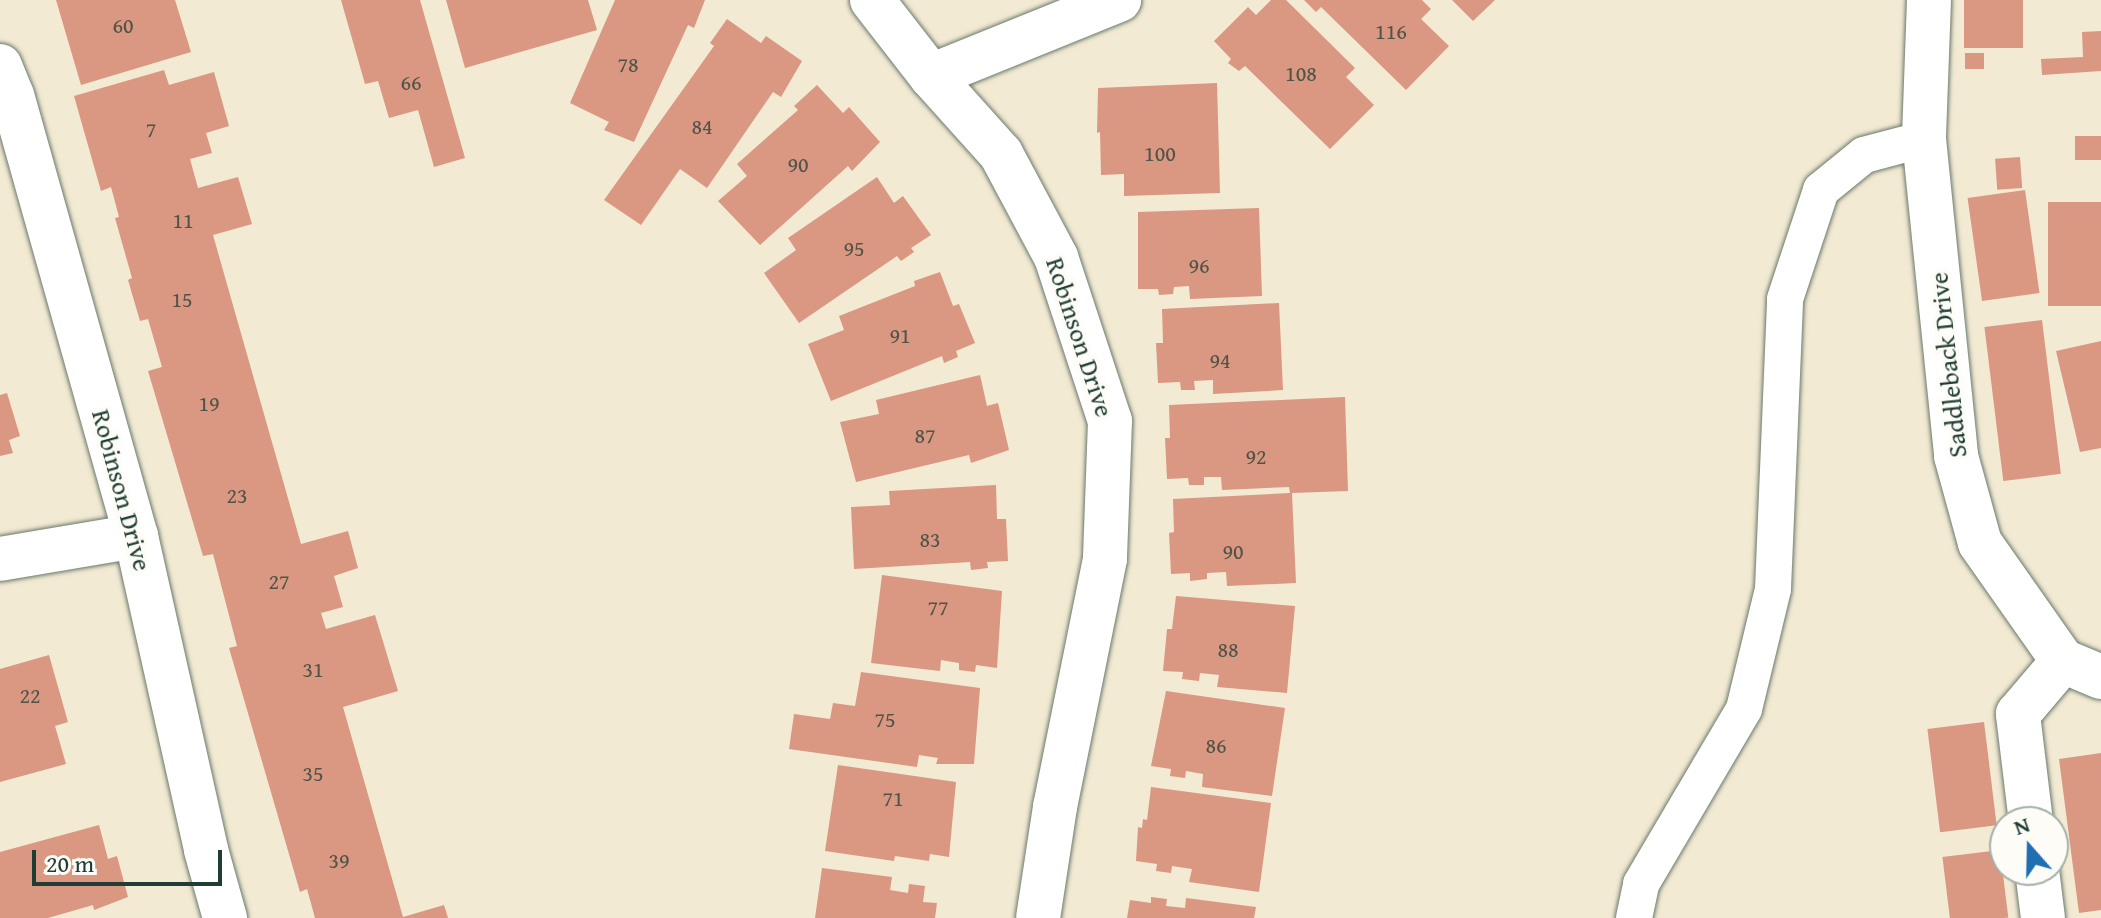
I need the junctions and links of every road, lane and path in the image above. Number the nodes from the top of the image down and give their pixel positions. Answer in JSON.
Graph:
{"nodes":[{"id":1,"x":872,"y":0,"type":"edge"},
{"id":2,"x":1119,"y":0,"type":"edge"},
{"id":3,"x":1929,"y":0,"type":"edge"},
{"id":4,"x":0,"y":66,"type":"edge"},
{"id":5,"x":931,"y":76,"type":"junction"},
{"id":6,"x":1924,"y":139,"type":"junction"},
{"id":7,"x":136,"y":536,"type":"junction"},
{"id":8,"x":0,"y":559,"type":"edge"},
{"id":9,"x":2082,"y":669,"type":"edge"},
{"id":10,"x":2029,"y":806,"type":"edge"},
{"id":11,"x":2039,"y":886,"type":"edge"},
{"id":12,"x":225,"y":918,"type":"edge"},
{"id":13,"x":1038,"y":918,"type":"edge"},
{"id":14,"x":1634,"y":918,"type":"edge"},
{"id":15,"x":2043,"y":918,"type":"edge"}],
"edges":[{"from":1,"to":5,"type":"street","name":"Robinson Drive"},
{"from":2,"to":5,"type":"street"},
{"from":3,"to":6,"type":"street","name":"Saddleback Drive"},
{"from":4,"to":7,"type":"street","name":"Robinson Drive"},
{"from":5,"to":13,"type":"street","name":"Robinson Drive"},
{"from":6,"to":9,"type":"street","name":"Saddleback Drive"},
{"from":6,"to":14,"type":"lane"},
{"from":7,"to":8,"type":"street"},
{"from":7,"to":12,"type":"street","name":"Robinson Drive"},
{"from":9,"to":10,"type":"street"},
{"from":11,"to":15,"type":"street"}]}
